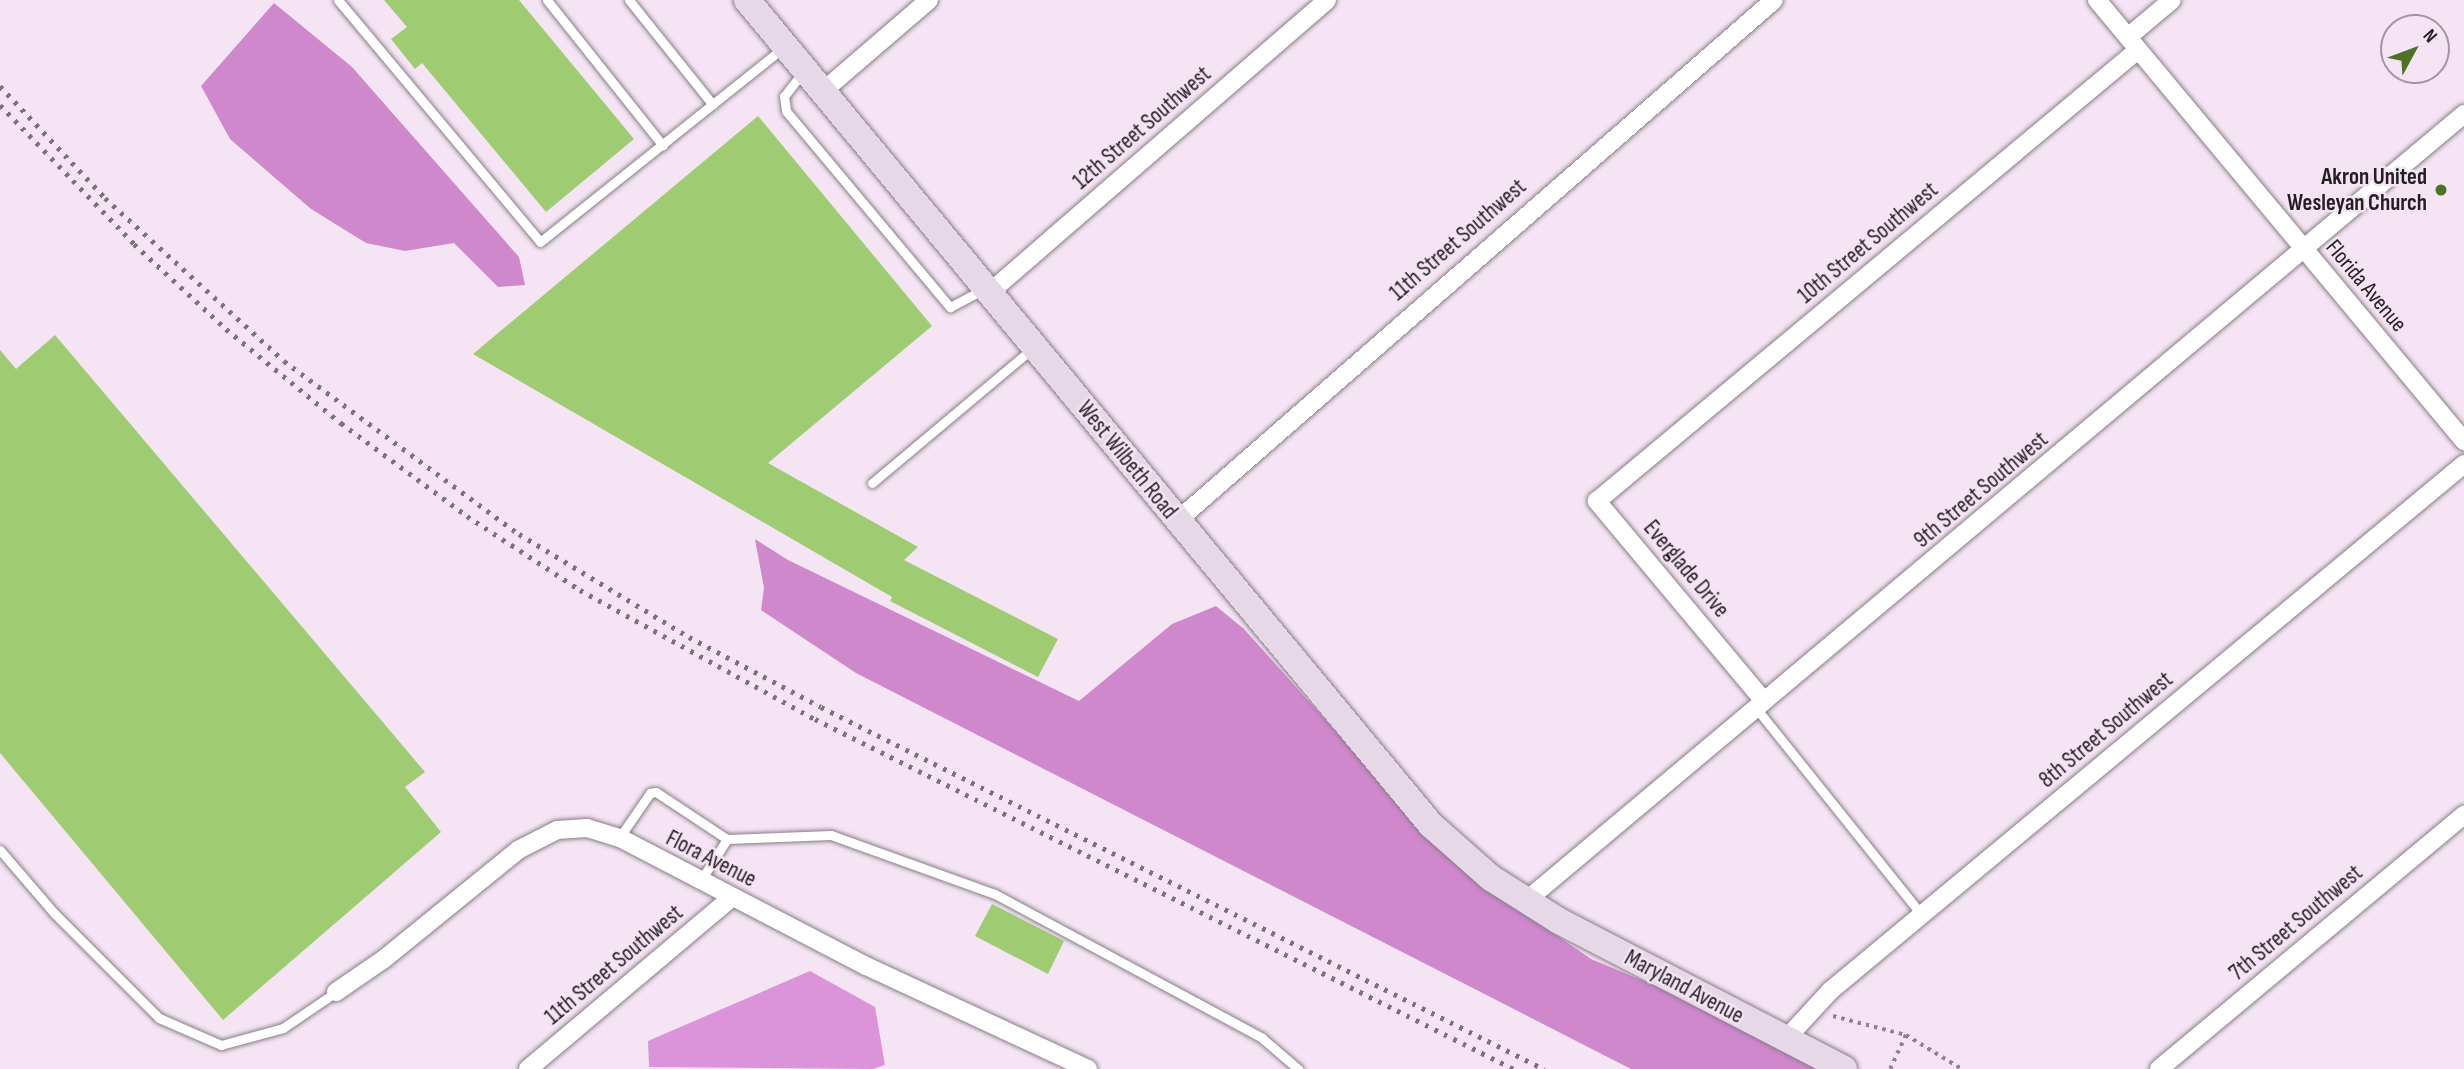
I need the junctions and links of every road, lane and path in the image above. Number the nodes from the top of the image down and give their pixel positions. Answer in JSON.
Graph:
{"nodes":[{"id":1,"x":338,"y":0,"type":"edge"},
{"id":2,"x":547,"y":0,"type":"edge"},
{"id":3,"x":629,"y":0,"type":"edge"},
{"id":4,"x":747,"y":0,"type":"edge"},
{"id":5,"x":929,"y":0,"type":"edge"},
{"id":6,"x":1327,"y":0,"type":"edge"},
{"id":7,"x":1774,"y":0,"type":"edge"},
{"id":8,"x":2097,"y":0,"type":"edge"},
{"id":9,"x":2172,"y":0,"type":"edge"},
{"id":10,"x":2133,"y":43,"type":"junction"},
{"id":11,"x":784,"y":47,"type":"junction"},
{"id":12,"x":804,"y":71,"type":"junction"},
{"id":13,"x":822,"y":92,"type":"junction"},
{"id":14,"x":713,"y":104,"type":"junction"},
{"id":15,"x":2464,"y":114,"type":"edge"},
{"id":16,"x":663,"y":146,"type":"junction"},
{"id":17,"x":2305,"y":251,"type":"junction"},
{"id":18,"x":987,"y":291,"type":"junction"},
{"id":19,"x":1034,"y":347,"type":"junction"},
{"id":20,"x":2464,"y":441,"type":"edge"},
{"id":21,"x":2464,"y":464,"type":"edge"},
{"id":22,"x":1628,"y":475,"type":"joint"},
{"id":23,"x":872,"y":483,"type":"dead end"},
{"id":24,"x":1177,"y":521,"type":"junction"},
{"id":25,"x":1760,"y":705,"type":"junction"},
{"id":26,"x":2464,"y":815,"type":"edge"},
{"id":27,"x":619,"y":838,"type":"junction"},
{"id":28,"x":727,"y":839,"type":"junction"},
{"id":29,"x":0,"y":850,"type":"edge"},
{"id":30,"x":700,"y":882,"type":"junction"},
{"id":31,"x":731,"y":898,"type":"junction"},
{"id":32,"x":1527,"y":900,"type":"junction"},
{"id":33,"x":1922,"y":915,"type":"junction"},
{"id":34,"x":336,"y":992,"type":"joint"},
{"id":35,"x":1811,"y":1010,"type":"junction"},
{"id":36,"x":1906,"y":1035,"type":"junction"},
{"id":37,"x":1785,"y":1040,"type":"junction"},
{"id":38,"x":528,"y":1069,"type":"edge"},
{"id":39,"x":1088,"y":1069,"type":"edge"},
{"id":40,"x":1298,"y":1069,"type":"edge"},
{"id":41,"x":1844,"y":1069,"type":"edge"},
{"id":42,"x":1889,"y":1069,"type":"edge"},
{"id":43,"x":1962,"y":1069,"type":"edge"},
{"id":44,"x":2158,"y":1069,"type":"edge"}],
"edges":[{"from":1,"to":16,"type":"lane"},
{"from":2,"to":16,"type":"lane"},
{"from":3,"to":14,"type":"lane"},
{"from":4,"to":11,"type":"main road","name":"West Wilbeth Road"},
{"from":5,"to":13,"type":"street"},
{"from":6,"to":18,"type":"street","name":"12th Street Southwest"},
{"from":7,"to":24,"type":"street","name":"11th Street Southwest"},
{"from":8,"to":10,"type":"street","name":"Florida Avenue"},
{"from":9,"to":10,"type":"street","name":"10th Street Southwest"},
{"from":10,"to":17,"type":"street","name":"Florida Avenue"},
{"from":10,"to":22,"type":"street","name":"10th Street Southwest"},
{"from":11,"to":12,"type":"main road","name":"West Wilbeth Road"},
{"from":11,"to":14,"type":"lane"},
{"from":12,"to":13,"type":"main road","name":"West Wilbeth Road"},
{"from":12,"to":18,"type":"lane"},
{"from":13,"to":18,"type":"main road","name":"West Wilbeth Road"},
{"from":14,"to":16,"type":"lane"},
{"from":15,"to":17,"type":"street","name":"9th Street Southwest"},
{"from":17,"to":20,"type":"street","name":"Florida Avenue"},
{"from":17,"to":25,"type":"street","name":"9th Street Southwest"},
{"from":18,"to":19,"type":"main road","name":"West Wilbeth Road"},
{"from":19,"to":23,"type":"lane"},
{"from":19,"to":24,"type":"main road","name":"West Wilbeth Road"},
{"from":21,"to":33,"type":"street","name":"8th Street Southwest"},
{"from":22,"to":25,"type":"street","name":"Everglade Drive"},
{"from":24,"to":32,"type":"main road","name":"West Wilbeth Road"},
{"from":25,"to":32,"type":"street","name":"9th Street Southwest"},
{"from":25,"to":33,"type":"lane"},
{"from":26,"to":44,"type":"street","name":"7th Street Southwest"},
{"from":27,"to":28,"type":"lane"},
{"from":27,"to":30,"type":"street","name":"Flora Avenue"},
{"from":27,"to":34,"type":"street","name":"Flora Avenue"},
{"from":28,"to":30,"type":"lane"},
{"from":28,"to":40,"type":"lane"},
{"from":29,"to":34,"type":"lane"},
{"from":30,"to":31,"type":"street","name":"Flora Avenue"},
{"from":31,"to":38,"type":"street","name":"11th Street Southwest"},
{"from":31,"to":39,"type":"street","name":"Flora Avenue"},
{"from":32,"to":37,"type":"main road","name":"Maryland Avenue"},
{"from":33,"to":35,"type":"street","name":"8th Street Southwest"},
{"from":35,"to":36,"type":"path"},
{"from":35,"to":37,"type":"street","name":"8th Street Southwest"},
{"from":36,"to":42,"type":"path"},
{"from":36,"to":43,"type":"path"},
{"from":37,"to":41,"type":"main road","name":"Maryland Avenue"}]}
